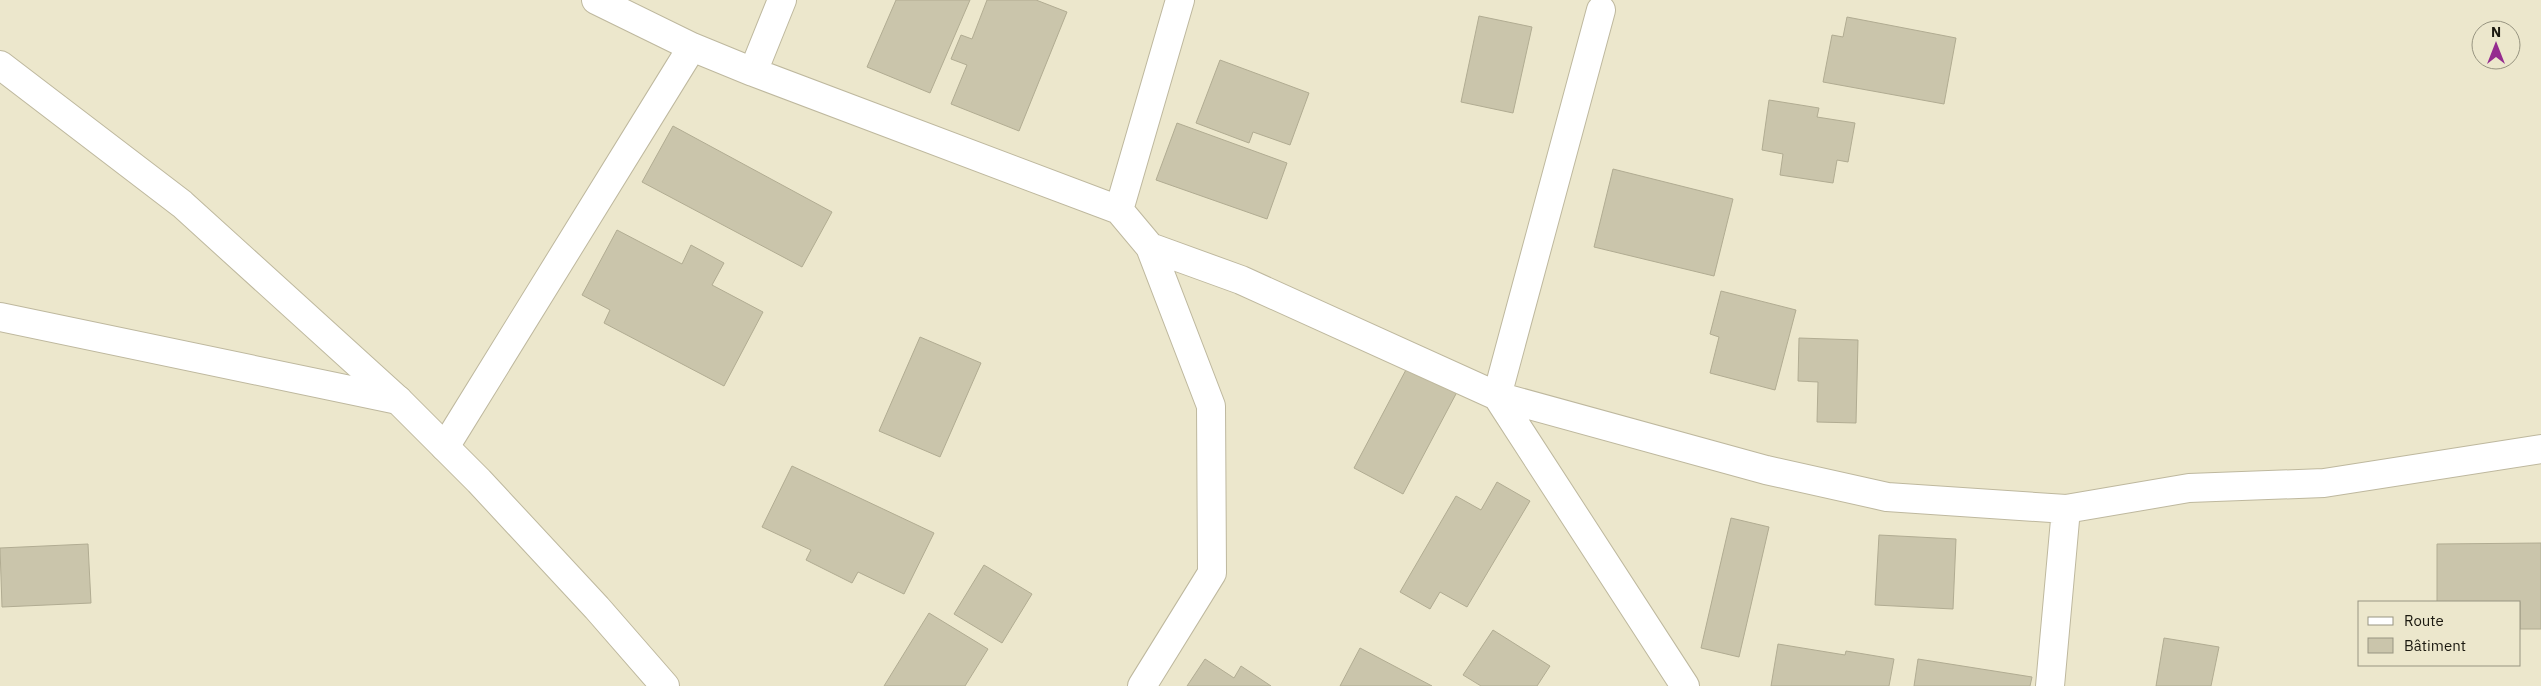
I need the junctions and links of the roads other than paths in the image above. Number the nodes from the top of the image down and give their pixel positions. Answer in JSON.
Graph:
{"nodes":[{"id":1,"x":596,"y":0,"type":"edge"},
{"id":2,"x":782,"y":0,"type":"edge"},
{"id":3,"x":1180,"y":0,"type":"edge"},
{"id":4,"x":1602,"y":10,"type":"dead end"},
{"id":5,"x":692,"y":46,"type":"junction"},
{"id":6,"x":0,"y":65,"type":"edge"},
{"id":7,"x":753,"y":72,"type":"junction"},
{"id":8,"x":1119,"y":210,"type":"junction"},
{"id":9,"x":1150,"y":247,"type":"junction"},
{"id":10,"x":0,"y":318,"type":"edge"},
{"id":11,"x":1496,"y":396,"type":"junction"},
{"id":12,"x":398,"y":400,"type":"junction"},
{"id":13,"x":445,"y":447,"type":"junction"},
{"id":14,"x":2541,"y":449,"type":"edge"},
{"id":15,"x":2066,"y":509,"type":"junction"},
{"id":16,"x":666,"y":686,"type":"edge"},
{"id":17,"x":1142,"y":686,"type":"edge"},
{"id":18,"x":1685,"y":686,"type":"edge"},
{"id":19,"x":2050,"y":686,"type":"edge"}],
"edges":[{"from":1,"to":5,"type":"street"},
{"from":2,"to":7,"type":"street"},
{"from":3,"to":8,"type":"street"},
{"from":4,"to":11,"type":"street"},
{"from":5,"to":7,"type":"street"},
{"from":5,"to":13,"type":"street"},
{"from":6,"to":12,"type":"street"},
{"from":7,"to":8,"type":"street"},
{"from":8,"to":9,"type":"street"},
{"from":9,"to":11,"type":"street"},
{"from":9,"to":17,"type":"street"},
{"from":10,"to":12,"type":"street"},
{"from":11,"to":15,"type":"street"},
{"from":11,"to":18,"type":"street"},
{"from":12,"to":13,"type":"street"},
{"from":13,"to":16,"type":"street"},
{"from":14,"to":15,"type":"street"},
{"from":15,"to":19,"type":"street"}]}
